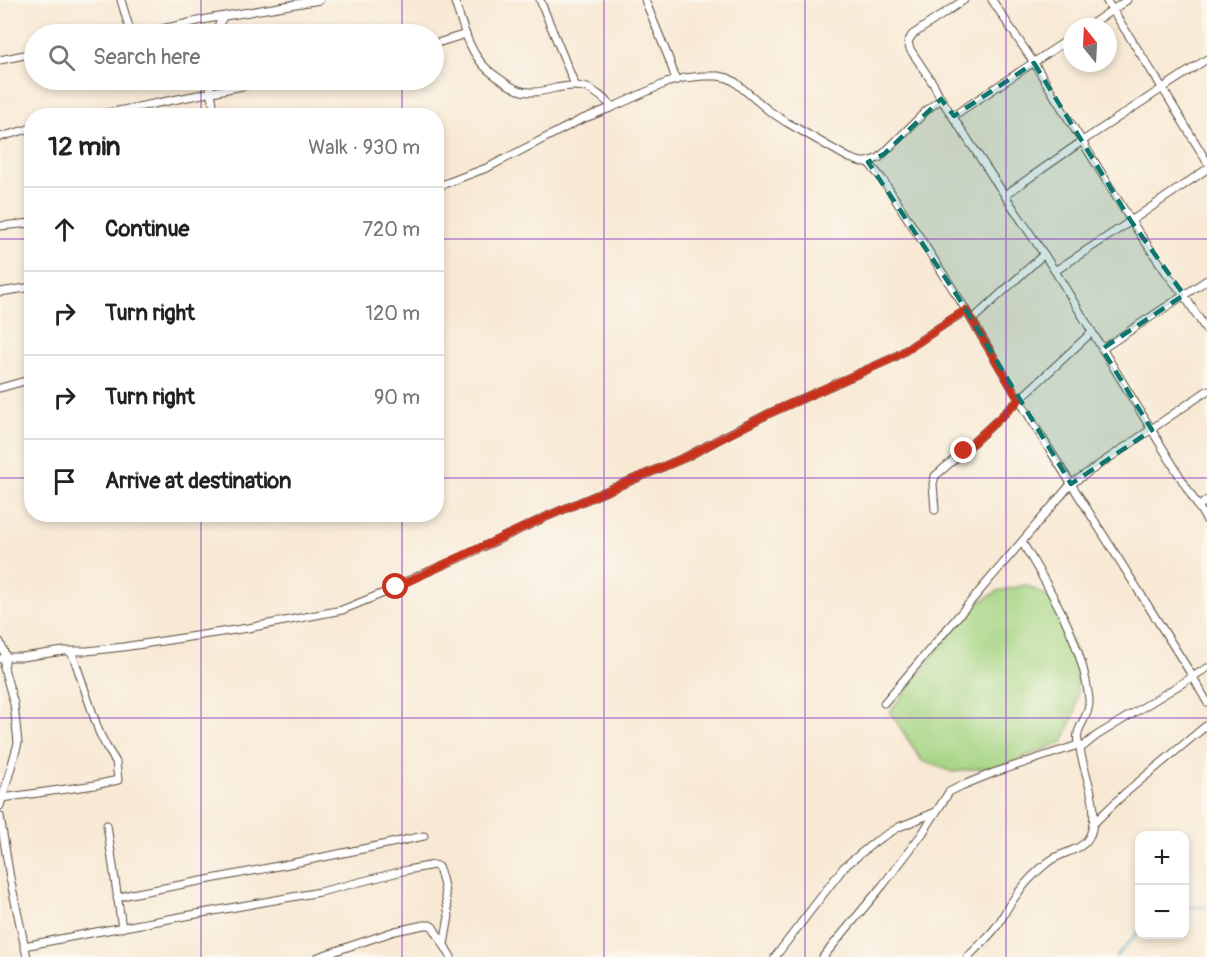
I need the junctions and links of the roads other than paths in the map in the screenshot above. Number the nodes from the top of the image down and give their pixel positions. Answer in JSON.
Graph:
{"nodes":[{"id":1,"x":121,"y":0,"type":"edge"},
{"id":2,"x":320,"y":0,"type":"edge"},
{"id":3,"x":454,"y":0,"type":"edge"},
{"id":4,"x":540,"y":0,"type":"edge"},
{"id":5,"x":645,"y":0,"type":"edge"},
{"id":6,"x":963,"y":0,"type":"edge"},
{"id":7,"x":992,"y":0,"type":"edge"},
{"id":8,"x":1106,"y":0,"type":"edge"},
{"id":9,"x":1127,"y":0,"type":"edge"},
{"id":10,"x":274,"y":4,"type":"edge"},
{"id":11,"x":1112,"y":10,"type":"junction"},
{"id":12,"x":223,"y":17,"type":"junction"},
{"id":13,"x":1100,"y":18,"type":"edge"},
{"id":14,"x":128,"y":24,"type":"edge"},
{"id":15,"x":188,"y":24,"type":"edge"},
{"id":16,"x":219,"y":24,"type":"edge"},
{"id":17,"x":466,"y":34,"type":"junction"},
{"id":18,"x":444,"y":41,"type":"edge"},
{"id":19,"x":1063,"y":43,"type":"edge"},
{"id":20,"x":24,"y":55,"type":"edge"},
{"id":21,"x":1207,"y":59,"type":"edge"},
{"id":22,"x":0,"y":60,"type":"edge"},
{"id":23,"x":1034,"y":63,"type":"junction"},
{"id":24,"x":676,"y":80,"type":"junction"},
{"id":25,"x":575,"y":85,"type":"junction"},
{"id":26,"x":1163,"y":89,"type":"junction"},
{"id":27,"x":217,"y":90,"type":"edge"},
{"id":28,"x":212,"y":91,"type":"junction"},
{"id":29,"x":941,"y":99,"type":"junction"},
{"id":30,"x":613,"y":107,"type":"junction"},
{"id":31,"x":131,"y":108,"type":"edge"},
{"id":32,"x":214,"y":108,"type":"edge"},
{"id":33,"x":953,"y":116,"type":"junction"},
{"id":34,"x":24,"y":130,"type":"edge"},
{"id":35,"x":0,"y":137,"type":"edge"},
{"id":36,"x":1081,"y":142,"type":"junction"},
{"id":37,"x":868,"y":162,"type":"junction"},
{"id":38,"x":1207,"y":162,"type":"edge"},
{"id":39,"x":1207,"y":169,"type":"edge"},
{"id":40,"x":444,"y":184,"type":"edge"},
{"id":41,"x":1005,"y":195,"type":"junction"},
{"id":42,"x":1131,"y":221,"type":"junction"},
{"id":43,"x":24,"y":224,"type":"edge"},
{"id":44,"x":0,"y":226,"type":"edge"},
{"id":45,"x":1044,"y":254,"type":"junction"},
{"id":46,"x":1055,"y":271,"type":"junction"},
{"id":47,"x":1207,"y":280,"type":"edge"},
{"id":48,"x":24,"y":288,"type":"edge"},
{"id":49,"x":0,"y":292,"type":"edge"},
{"id":50,"x":1184,"y":296,"type":"junction"},
{"id":51,"x":966,"y":310,"type":"junction"},
{"id":52,"x":972,"y":320,"type":"junction"},
{"id":53,"x":1092,"y":332,"type":"junction"},
{"id":54,"x":1207,"y":332,"type":"edge"},
{"id":55,"x":1102,"y":349,"type":"junction"},
{"id":56,"x":24,"y":381,"type":"edge"},
{"id":57,"x":0,"y":388,"type":"edge"},
{"id":58,"x":1207,"y":392,"type":"edge"},
{"id":59,"x":1019,"y":400,"type":"junction"},
{"id":60,"x":1152,"y":430,"type":"junction"},
{"id":61,"x":1071,"y":484,"type":"junction"},
{"id":62,"x":1207,"y":500,"type":"edge"},
{"id":63,"x":1198,"y":507,"type":"junction"},
{"id":64,"x":934,"y":510,"type":"dead end"},
{"id":65,"x":1207,"y":520,"type":"edge"},
{"id":66,"x":1022,"y":542,"type":"junction"},
{"id":67,"x":0,"y":642,"type":"edge"},
{"id":68,"x":70,"y":652,"type":"junction"},
{"id":69,"x":3,"y":658,"type":"edge"},
{"id":70,"x":1207,"y":668,"type":"edge"},
{"id":71,"x":1193,"y":677,"type":"junction"},
{"id":72,"x":1207,"y":702,"type":"edge"},
{"id":73,"x":884,"y":703,"type":"dead end"},
{"id":74,"x":1207,"y":725,"type":"edge"},
{"id":75,"x":1079,"y":747,"type":"junction"},
{"id":76,"x":1,"y":802,"type":"edge"},
{"id":77,"x":936,"y":812,"type":"junction"},
{"id":78,"x":0,"y":816,"type":"edge"},
{"id":79,"x":1094,"y":824,"type":"junction"},
{"id":80,"x":107,"y":825,"type":"dead end"},
{"id":81,"x":424,"y":836,"type":"dead end"},
{"id":82,"x":117,"y":898,"type":"junction"},
{"id":83,"x":122,"y":928,"type":"junction"},
{"id":84,"x":444,"y":945,"type":"junction"},
{"id":85,"x":24,"y":946,"type":"junction"},
{"id":86,"x":27,"y":957,"type":"edge"},
{"id":87,"x":318,"y":957,"type":"edge"},
{"id":88,"x":451,"y":957,"type":"edge"},
{"id":89,"x":775,"y":957,"type":"edge"},
{"id":90,"x":823,"y":957,"type":"edge"},
{"id":91,"x":968,"y":957,"type":"edge"}],
"edges":[{"from":1,"to":14,"type":"street"},
{"from":2,"to":10,"type":"street"},
{"from":3,"to":17,"type":"street"},
{"from":4,"to":25,"type":"street"},
{"from":5,"to":24,"type":"street"},
{"from":6,"to":29,"type":"street"},
{"from":7,"to":23,"type":"street"},
{"from":8,"to":11,"type":"street"},
{"from":9,"to":11,"type":"street"},
{"from":10,"to":12,"type":"street"},
{"from":11,"to":13,"type":"street"},
{"from":11,"to":26,"type":"street"},
{"from":12,"to":15,"type":"street"},
{"from":12,"to":16,"type":"street"},
{"from":17,"to":18,"type":"street"},
{"from":17,"to":25,"type":"street"},
{"from":19,"to":23,"type":"street"},
{"from":20,"to":22,"type":"street"},
{"from":21,"to":26,"type":"street"},
{"from":23,"to":33,"type":"street"},
{"from":23,"to":36,"type":"street"},
{"from":24,"to":30,"type":"street"},
{"from":24,"to":37,"type":"street"},
{"from":25,"to":30,"type":"street"},
{"from":26,"to":36,"type":"street"},
{"from":26,"to":38,"type":"street"},
{"from":27,"to":28,"type":"street"},
{"from":28,"to":31,"type":"street"},
{"from":28,"to":32,"type":"street"},
{"from":29,"to":33,"type":"street"},
{"from":29,"to":37,"type":"street"},
{"from":30,"to":40,"type":"street"},
{"from":33,"to":41,"type":"street"},
{"from":34,"to":35,"type":"street"},
{"from":36,"to":41,"type":"street"},
{"from":36,"to":42,"type":"street"},
{"from":37,"to":51,"type":"street"},
{"from":39,"to":42,"type":"street"},
{"from":41,"to":45,"type":"street"},
{"from":42,"to":46,"type":"street"},
{"from":42,"to":50,"type":"street"},
{"from":43,"to":44,"type":"street"},
{"from":45,"to":46,"type":"street"},
{"from":45,"to":52,"type":"street"},
{"from":46,"to":53,"type":"street"},
{"from":47,"to":50,"type":"street"},
{"from":48,"to":49,"type":"street"},
{"from":50,"to":54,"type":"street"},
{"from":50,"to":55,"type":"street"},
{"from":51,"to":52,"type":"street"},
{"from":51,"to":68,"type":"street"},
{"from":52,"to":59,"type":"street"},
{"from":53,"to":55,"type":"street"},
{"from":53,"to":59,"type":"street"},
{"from":55,"to":60,"type":"street"},
{"from":56,"to":57,"type":"street"},
{"from":58,"to":60,"type":"street"},
{"from":59,"to":61,"type":"street"},
{"from":59,"to":64,"type":"street"},
{"from":60,"to":61,"type":"street"},
{"from":60,"to":63,"type":"street"},
{"from":61,"to":66,"type":"street"},
{"from":61,"to":71,"type":"street"},
{"from":62,"to":63,"type":"street"},
{"from":63,"to":65,"type":"street"},
{"from":66,"to":73,"type":"street"},
{"from":66,"to":75,"type":"street"},
{"from":67,"to":69,"type":"street"},
{"from":68,"to":69,"type":"street"},
{"from":68,"to":76,"type":"street"},
{"from":69,"to":76,"type":"street"},
{"from":70,"to":71,"type":"street"},
{"from":71,"to":72,"type":"street"},
{"from":71,"to":75,"type":"street"},
{"from":74,"to":79,"type":"street"},
{"from":75,"to":77,"type":"street"},
{"from":75,"to":79,"type":"street"},
{"from":77,"to":89,"type":"street"},
{"from":77,"to":90,"type":"street"},
{"from":78,"to":85,"type":"street"},
{"from":79,"to":91,"type":"street"},
{"from":80,"to":82,"type":"street"},
{"from":81,"to":82,"type":"street"},
{"from":82,"to":83,"type":"street"},
{"from":83,"to":84,"type":"street"},
{"from":83,"to":85,"type":"street"},
{"from":84,"to":87,"type":"street"},
{"from":84,"to":88,"type":"street"},
{"from":85,"to":86,"type":"street"}]}
